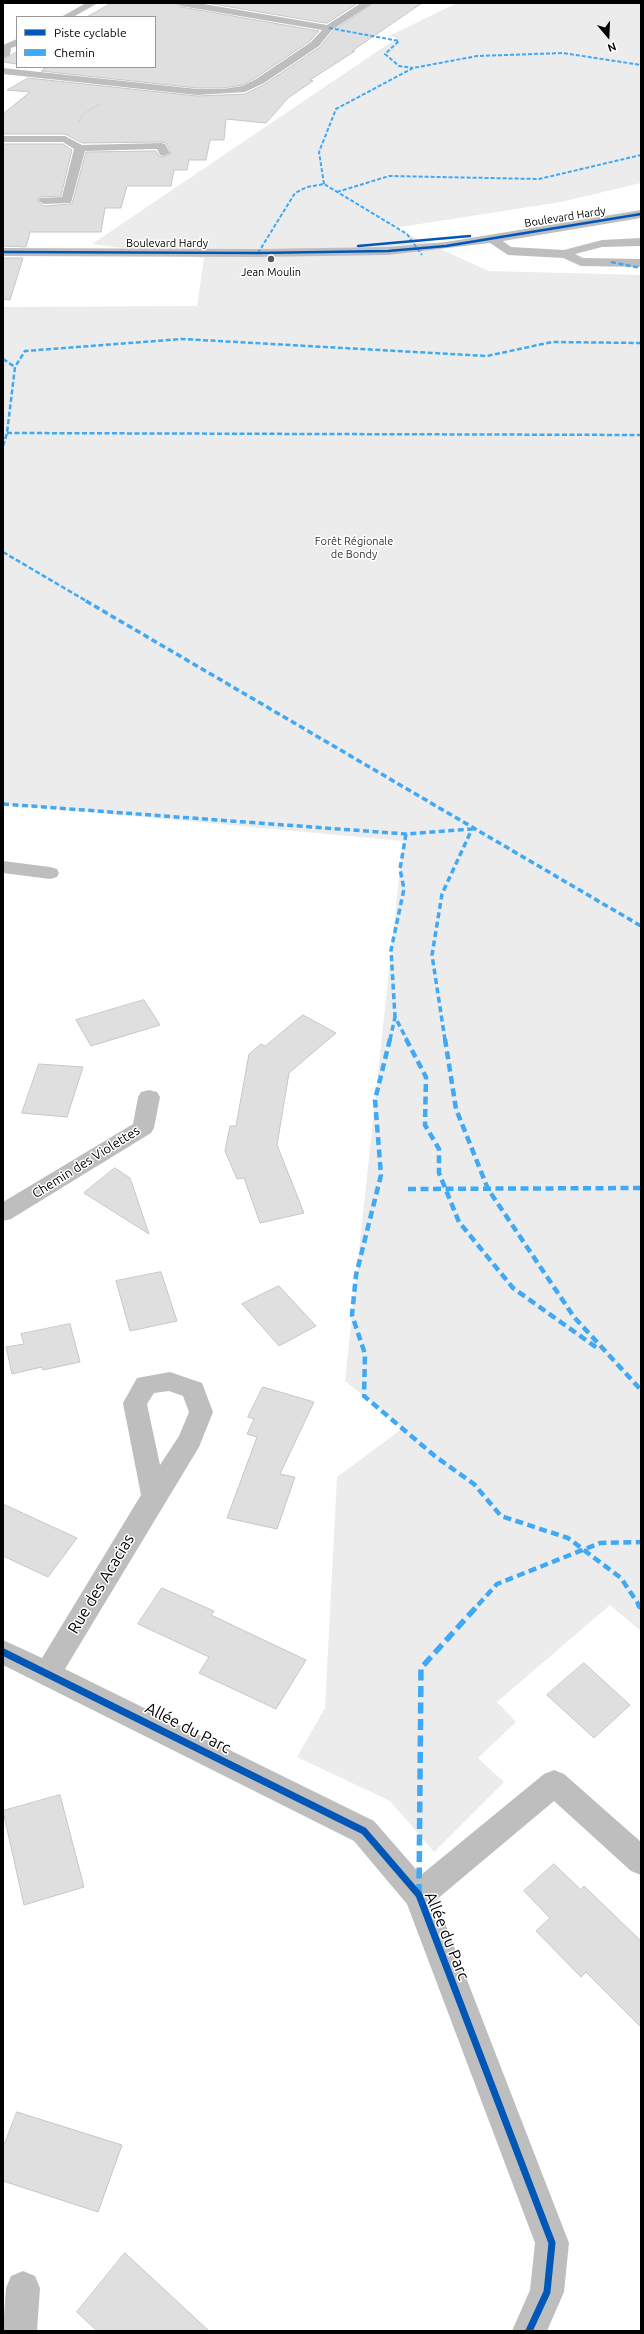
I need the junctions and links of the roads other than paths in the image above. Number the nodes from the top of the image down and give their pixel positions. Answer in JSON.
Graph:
{"nodes":[{"id":1,"x":93,"y":3,"type":"edge"},
{"id":2,"x":181,"y":3,"type":"edge"},
{"id":3,"x":368,"y":3,"type":"edge"},
{"id":4,"x":68,"y":16,"type":"edge"},
{"id":5,"x":329,"y":28,"type":"junction"},
{"id":6,"x":16,"y":43,"type":"edge"},
{"id":7,"x":4,"y":50,"type":"edge"},
{"id":8,"x":3,"y":71,"type":"edge"},
{"id":9,"x":92,"y":71,"type":"dead end"},
{"id":10,"x":80,"y":79,"type":"junction"},
{"id":11,"x":3,"y":139,"type":"edge"},
{"id":12,"x":80,"y":148,"type":"junction"},
{"id":13,"x":164,"y":153,"type":"dead end"},
{"id":14,"x":44,"y":200,"type":"dead end"},
{"id":15,"x":641,"y":214,"type":"edge"},
{"id":16,"x":491,"y":238,"type":"junction"},
{"id":17,"x":641,"y":242,"type":"edge"},
{"id":18,"x":3,"y":252,"type":"edge"},
{"id":19,"x":565,"y":254,"type":"junction"},
{"id":20,"x":641,"y":263,"type":"edge"},
{"id":21,"x":3,"y":867,"type":"edge"},
{"id":22,"x":50,"y":873,"type":"dead end"},
{"id":23,"x":149,"y":1097,"type":"dead end"},
{"id":24,"x":3,"y":1213,"type":"edge"},
{"id":25,"x":154,"y":1496,"type":"dead end"},
{"id":26,"x":3,"y":1652,"type":"edge"},
{"id":27,"x":48,"y":1673,"type":"junction"},
{"id":28,"x":641,"y":1861,"type":"edge"},
{"id":29,"x":419,"y":1895,"type":"junction"},
{"id":30,"x":23,"y":2288,"type":"dead end"},
{"id":31,"x":20,"y":2331,"type":"edge"},
{"id":32,"x":529,"y":2331,"type":"edge"}],
"edges":[{"from":1,"to":4,"type":"street"},
{"from":2,"to":5,"type":"street"},
{"from":3,"to":5,"type":"street"},
{"from":5,"to":10,"type":"street"},
{"from":6,"to":7,"type":"street"},
{"from":8,"to":10,"type":"street"},
{"from":9,"to":10,"type":"street"},
{"from":11,"to":12,"type":"street"},
{"from":12,"to":13,"type":"street"},
{"from":12,"to":14,"type":"street"},
{"from":15,"to":16,"type":"street","name":"Boulevard Hardy"},
{"from":16,"to":18,"type":"street","name":"Boulevard Hardy"},
{"from":16,"to":19,"type":"street"},
{"from":17,"to":19,"type":"street"},
{"from":19,"to":20,"type":"street"},
{"from":21,"to":22,"type":"street"},
{"from":23,"to":24,"type":"street","name":"Chemin des Violettes"},
{"from":25,"to":27,"type":"street","name":"Rue des Acacias"},
{"from":26,"to":27,"type":"street","name":"Allée du Parc"},
{"from":27,"to":29,"type":"street","name":"Allée du Parc"},
{"from":28,"to":29,"type":"street"},
{"from":29,"to":32,"type":"street","name":"Allée du Parc"},
{"from":30,"to":31,"type":"street"}]}
